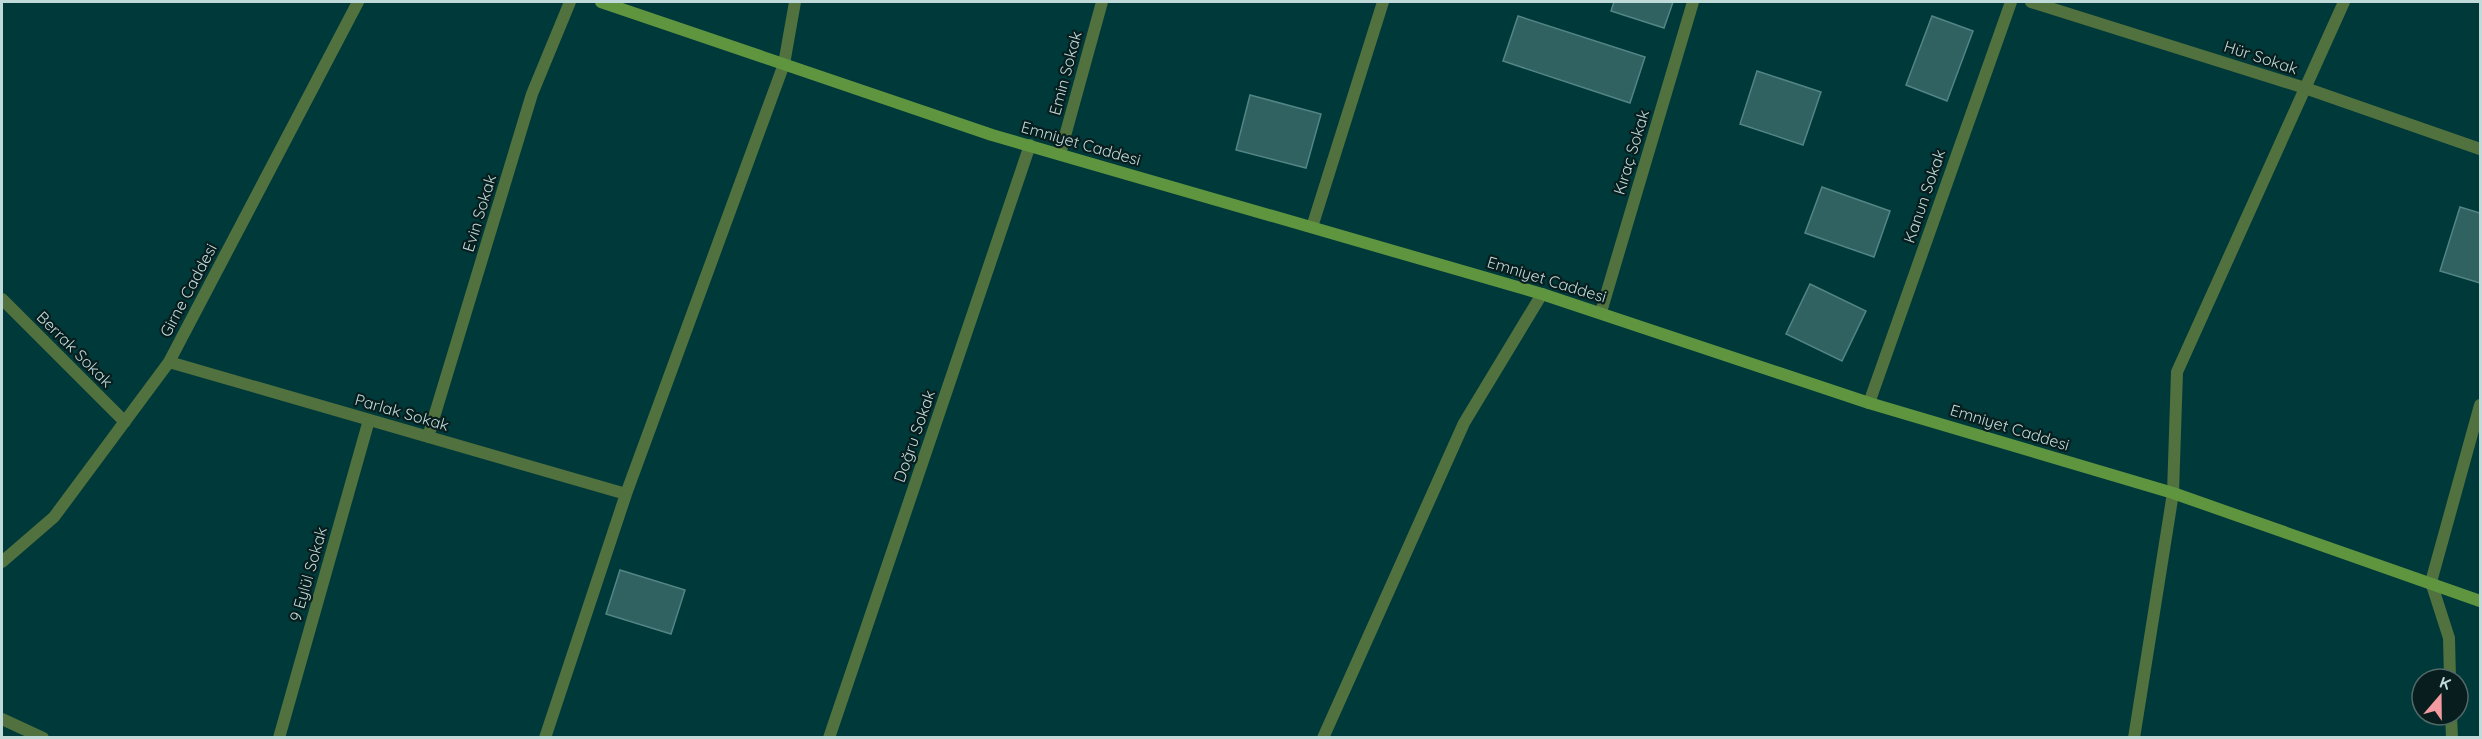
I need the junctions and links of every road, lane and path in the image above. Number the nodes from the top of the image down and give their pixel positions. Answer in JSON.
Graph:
{"nodes":[{"id":1,"x":358,"y":2,"type":"edge"},
{"id":2,"x":570,"y":2,"type":"edge"},
{"id":3,"x":601,"y":2,"type":"edge"},
{"id":4,"x":795,"y":2,"type":"edge"},
{"id":5,"x":1102,"y":2,"type":"edge"},
{"id":6,"x":1383,"y":2,"type":"edge"},
{"id":7,"x":1693,"y":2,"type":"edge"},
{"id":8,"x":2011,"y":2,"type":"edge"},
{"id":9,"x":2031,"y":2,"type":"edge"},
{"id":10,"x":2344,"y":2,"type":"edge"},
{"id":11,"x":784,"y":64,"type":"junction"},
{"id":12,"x":2305,"y":88,"type":"junction"},
{"id":13,"x":1030,"y":145,"type":"junction"},
{"id":14,"x":2481,"y":149,"type":"edge"},
{"id":15,"x":1060,"y":154,"type":"junction"},
{"id":16,"x":1312,"y":227,"type":"junction"},
{"id":17,"x":1542,"y":294,"type":"junction"},
{"id":18,"x":2,"y":299,"type":"edge"},
{"id":19,"x":1601,"y":312,"type":"junction"},
{"id":20,"x":169,"y":362,"type":"junction"},
{"id":21,"x":1869,"y":403,"type":"junction"},
{"id":22,"x":2481,"y":405,"type":"edge"},
{"id":23,"x":369,"y":420,"type":"junction"},
{"id":24,"x":125,"y":422,"type":"junction"},
{"id":25,"x":428,"y":437,"type":"junction"},
{"id":26,"x":2173,"y":493,"type":"junction"},
{"id":27,"x":626,"y":494,"type":"junction"},
{"id":28,"x":2,"y":562,"type":"edge"},
{"id":29,"x":2431,"y":582,"type":"junction"},
{"id":30,"x":2481,"y":601,"type":"edge"},
{"id":31,"x":2450,"y":667,"type":"edge"},
{"id":32,"x":2,"y":719,"type":"edge"},
{"id":33,"x":43,"y":738,"type":"edge"},
{"id":34,"x":279,"y":738,"type":"edge"},
{"id":35,"x":545,"y":738,"type":"edge"},
{"id":36,"x":829,"y":738,"type":"edge"},
{"id":37,"x":1323,"y":738,"type":"edge"},
{"id":38,"x":2133,"y":738,"type":"edge"}],
"edges":[{"from":1,"to":20,"type":"street","name":"Girne Caddesi"},
{"from":2,"to":25,"type":"street","name":"Evin Sokak"},
{"from":3,"to":11,"type":"street","name":"Emniyet Caddesi"},
{"from":4,"to":11,"type":"street"},
{"from":5,"to":15,"type":"street","name":"Emin Sokak"},
{"from":6,"to":16,"type":"street"},
{"from":7,"to":19,"type":"street","name":"Kıraç Sokak"},
{"from":8,"to":21,"type":"street","name":"Kanun Sokak"},
{"from":9,"to":12,"type":"street","name":"Hür Sokak"},
{"from":10,"to":12,"type":"street"},
{"from":11,"to":13,"type":"street","name":"Emniyet Caddesi"},
{"from":11,"to":27,"type":"street"},
{"from":12,"to":14,"type":"street","name":"Hür Sokak"},
{"from":12,"to":26,"type":"street"},
{"from":13,"to":15,"type":"street","name":"Emniyet Caddesi"},
{"from":13,"to":36,"type":"street","name":"Doğru Sokak"},
{"from":15,"to":16,"type":"street","name":"Emniyet Caddesi"},
{"from":16,"to":17,"type":"street","name":"Emniyet Caddesi"},
{"from":17,"to":19,"type":"street","name":"Emniyet Caddesi"},
{"from":17,"to":37,"type":"street"},
{"from":18,"to":24,"type":"street","name":"Berrak Sokak"},
{"from":19,"to":21,"type":"street","name":"Emniyet Caddesi"},
{"from":20,"to":23,"type":"street","name":"Parlak Sokak"},
{"from":20,"to":24,"type":"street","name":"Girne Caddesi"},
{"from":21,"to":26,"type":"street","name":"Emniyet Caddesi"},
{"from":22,"to":29,"type":"street"},
{"from":23,"to":25,"type":"street","name":"Parlak Sokak"},
{"from":23,"to":34,"type":"street","name":"9 Eylül Sokak"},
{"from":24,"to":28,"type":"street","name":"Girne Caddesi"},
{"from":25,"to":27,"type":"street","name":"Parlak Sokak"},
{"from":26,"to":29,"type":"street","name":"Emniyet Caddesi"},
{"from":26,"to":38,"type":"street"},
{"from":27,"to":35,"type":"street"},
{"from":29,"to":30,"type":"street","name":"Emniyet Caddesi"},
{"from":29,"to":31,"type":"street"},
{"from":32,"to":33,"type":"street"}]}
